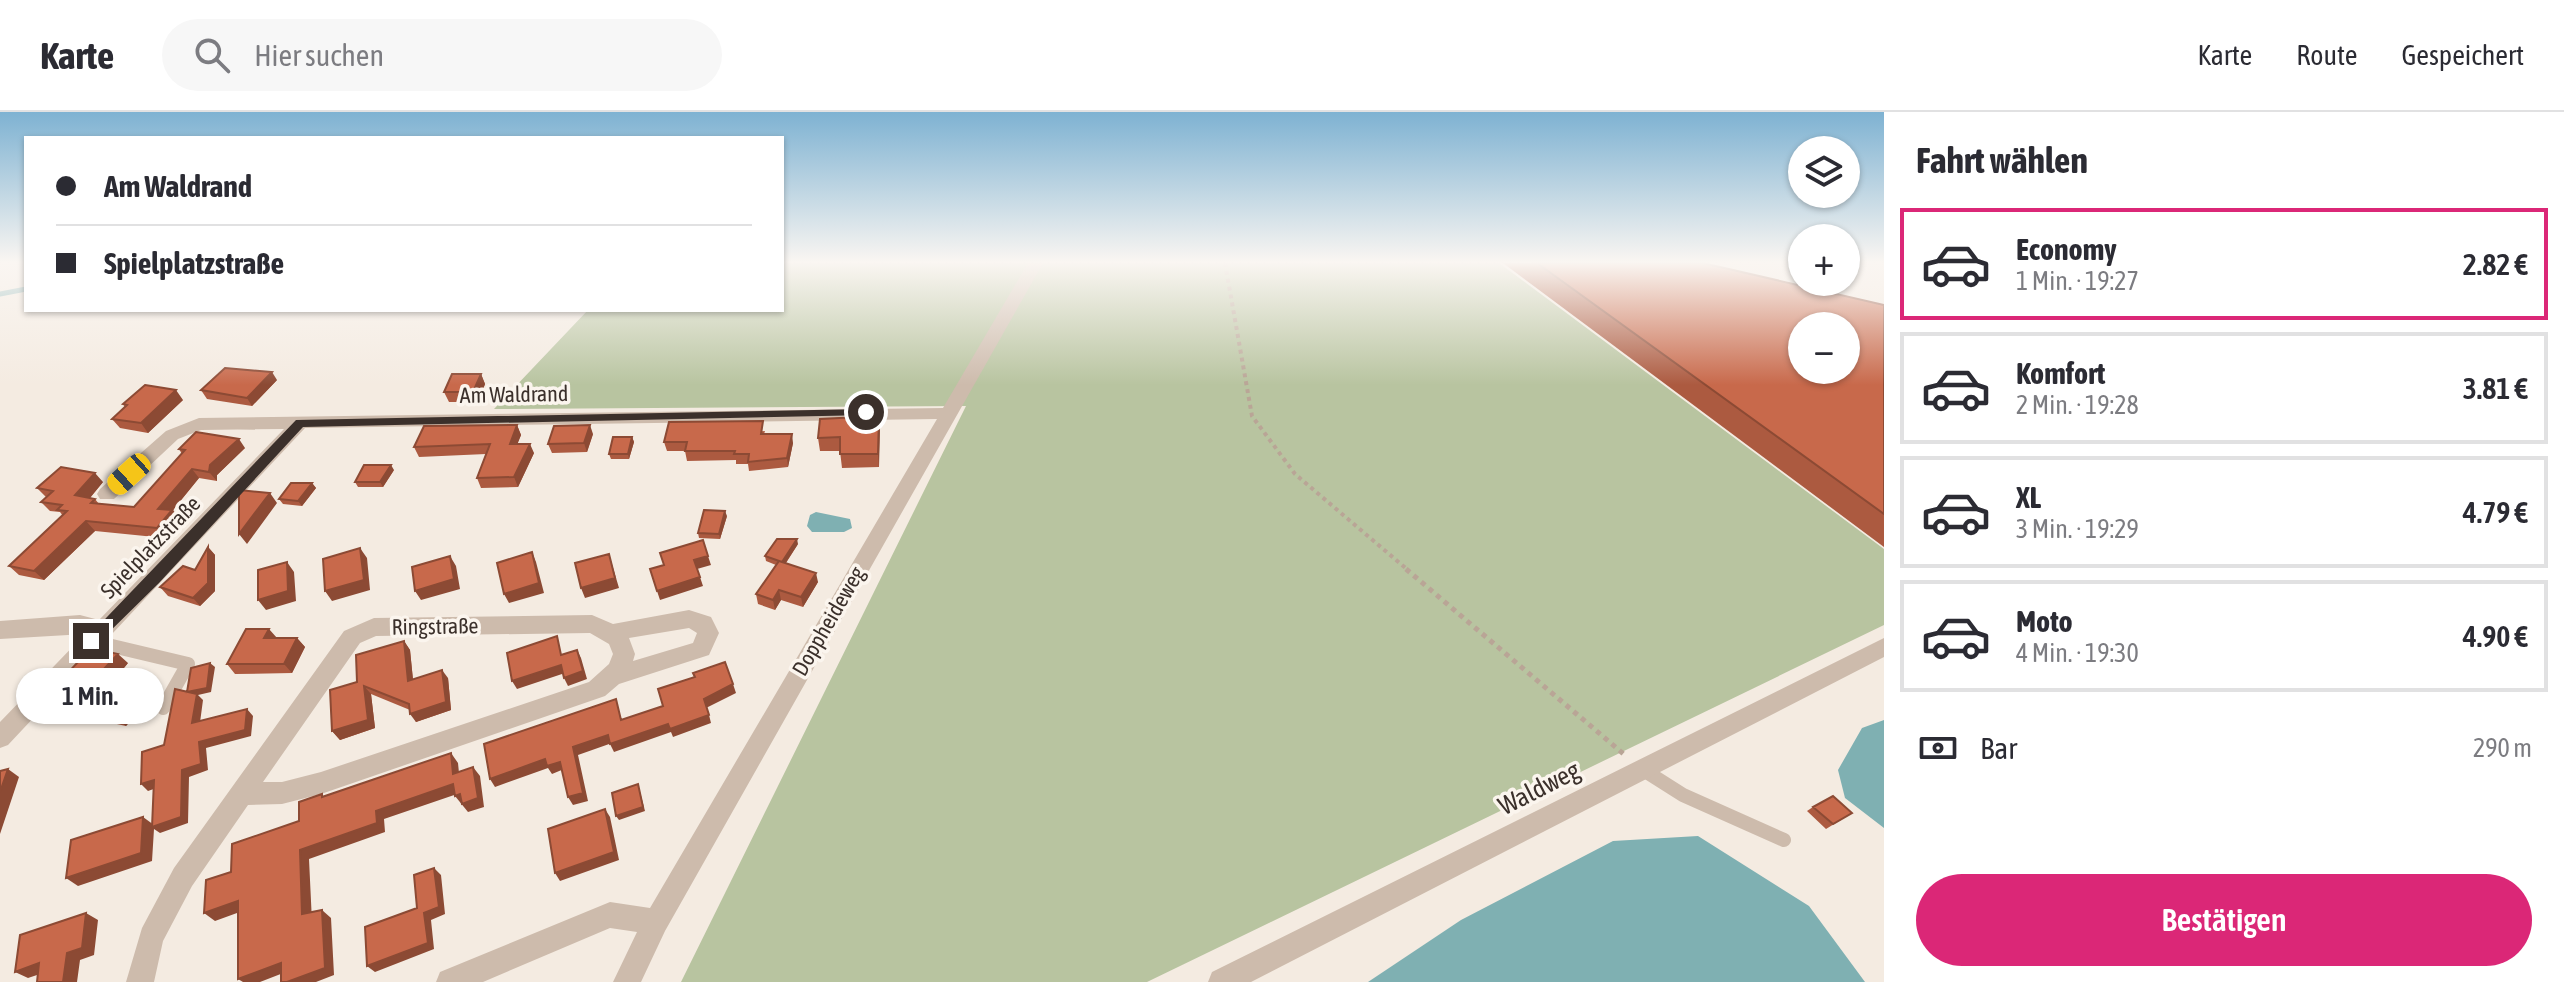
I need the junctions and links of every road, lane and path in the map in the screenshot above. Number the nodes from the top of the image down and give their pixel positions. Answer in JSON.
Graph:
{"nodes":[{"id":1,"x":1012,"y":304,"type":"edge"},
{"id":2,"x":1232,"y":304,"type":"edge"},
{"id":3,"x":947,"y":414,"type":"junction"},
{"id":4,"x":300,"y":423,"type":"junction"},
{"id":5,"x":107,"y":494,"type":"dead end"},
{"id":6,"x":0,"y":630,"type":"edge"},
{"id":7,"x":614,"y":632,"type":"junction"},
{"id":8,"x":97,"y":636,"type":"junction"},
{"id":9,"x":1884,"y":647,"type":"edge"},
{"id":10,"x":617,"y":675,"type":"junction"},
{"id":11,"x":163,"y":708,"type":"dead end"},
{"id":12,"x":0,"y":738,"type":"edge"},
{"id":13,"x":1642,"y":769,"type":"junction"},
{"id":14,"x":243,"y":794,"type":"junction"},
{"id":15,"x":1784,"y":840,"type":"dead end"},
{"id":16,"x":656,"y":922,"type":"junction"},
{"id":17,"x":140,"y":982,"type":"edge"},
{"id":18,"x":450,"y":982,"type":"edge"},
{"id":19,"x":627,"y":982,"type":"edge"},
{"id":20,"x":1222,"y":982,"type":"edge"}],
"edges":[{"from":1,"to":3,"type":"street","name":"Doppheideweg"},
{"from":2,"to":13,"type":"path"},
{"from":3,"to":4,"type":"street","name":"Am Waldrand"},
{"from":3,"to":16,"type":"street","name":"Doppheideweg"},
{"from":4,"to":5,"type":"street","name":"Am Waldrand"},
{"from":4,"to":8,"type":"street","name":"Spielplatzstraße"},
{"from":6,"to":8,"type":"street"},
{"from":7,"to":10,"type":"street"},
{"from":7,"to":10,"type":"street","name":"Ringstraße"},
{"from":7,"to":14,"type":"street","name":"Ringstraße"},
{"from":8,"to":11,"type":"lane"},
{"from":8,"to":12,"type":"street","name":"Spielplatzstraße"},
{"from":9,"to":13,"type":"street","name":"Waldweg"},
{"from":10,"to":14,"type":"street","name":"Ringstraße"},
{"from":13,"to":15,"type":"lane"},
{"from":13,"to":20,"type":"street","name":"Waldweg"},
{"from":14,"to":17,"type":"street","name":"Ringstraße"},
{"from":16,"to":18,"type":"street"},
{"from":16,"to":19,"type":"street","name":"Doppheideweg"}]}
